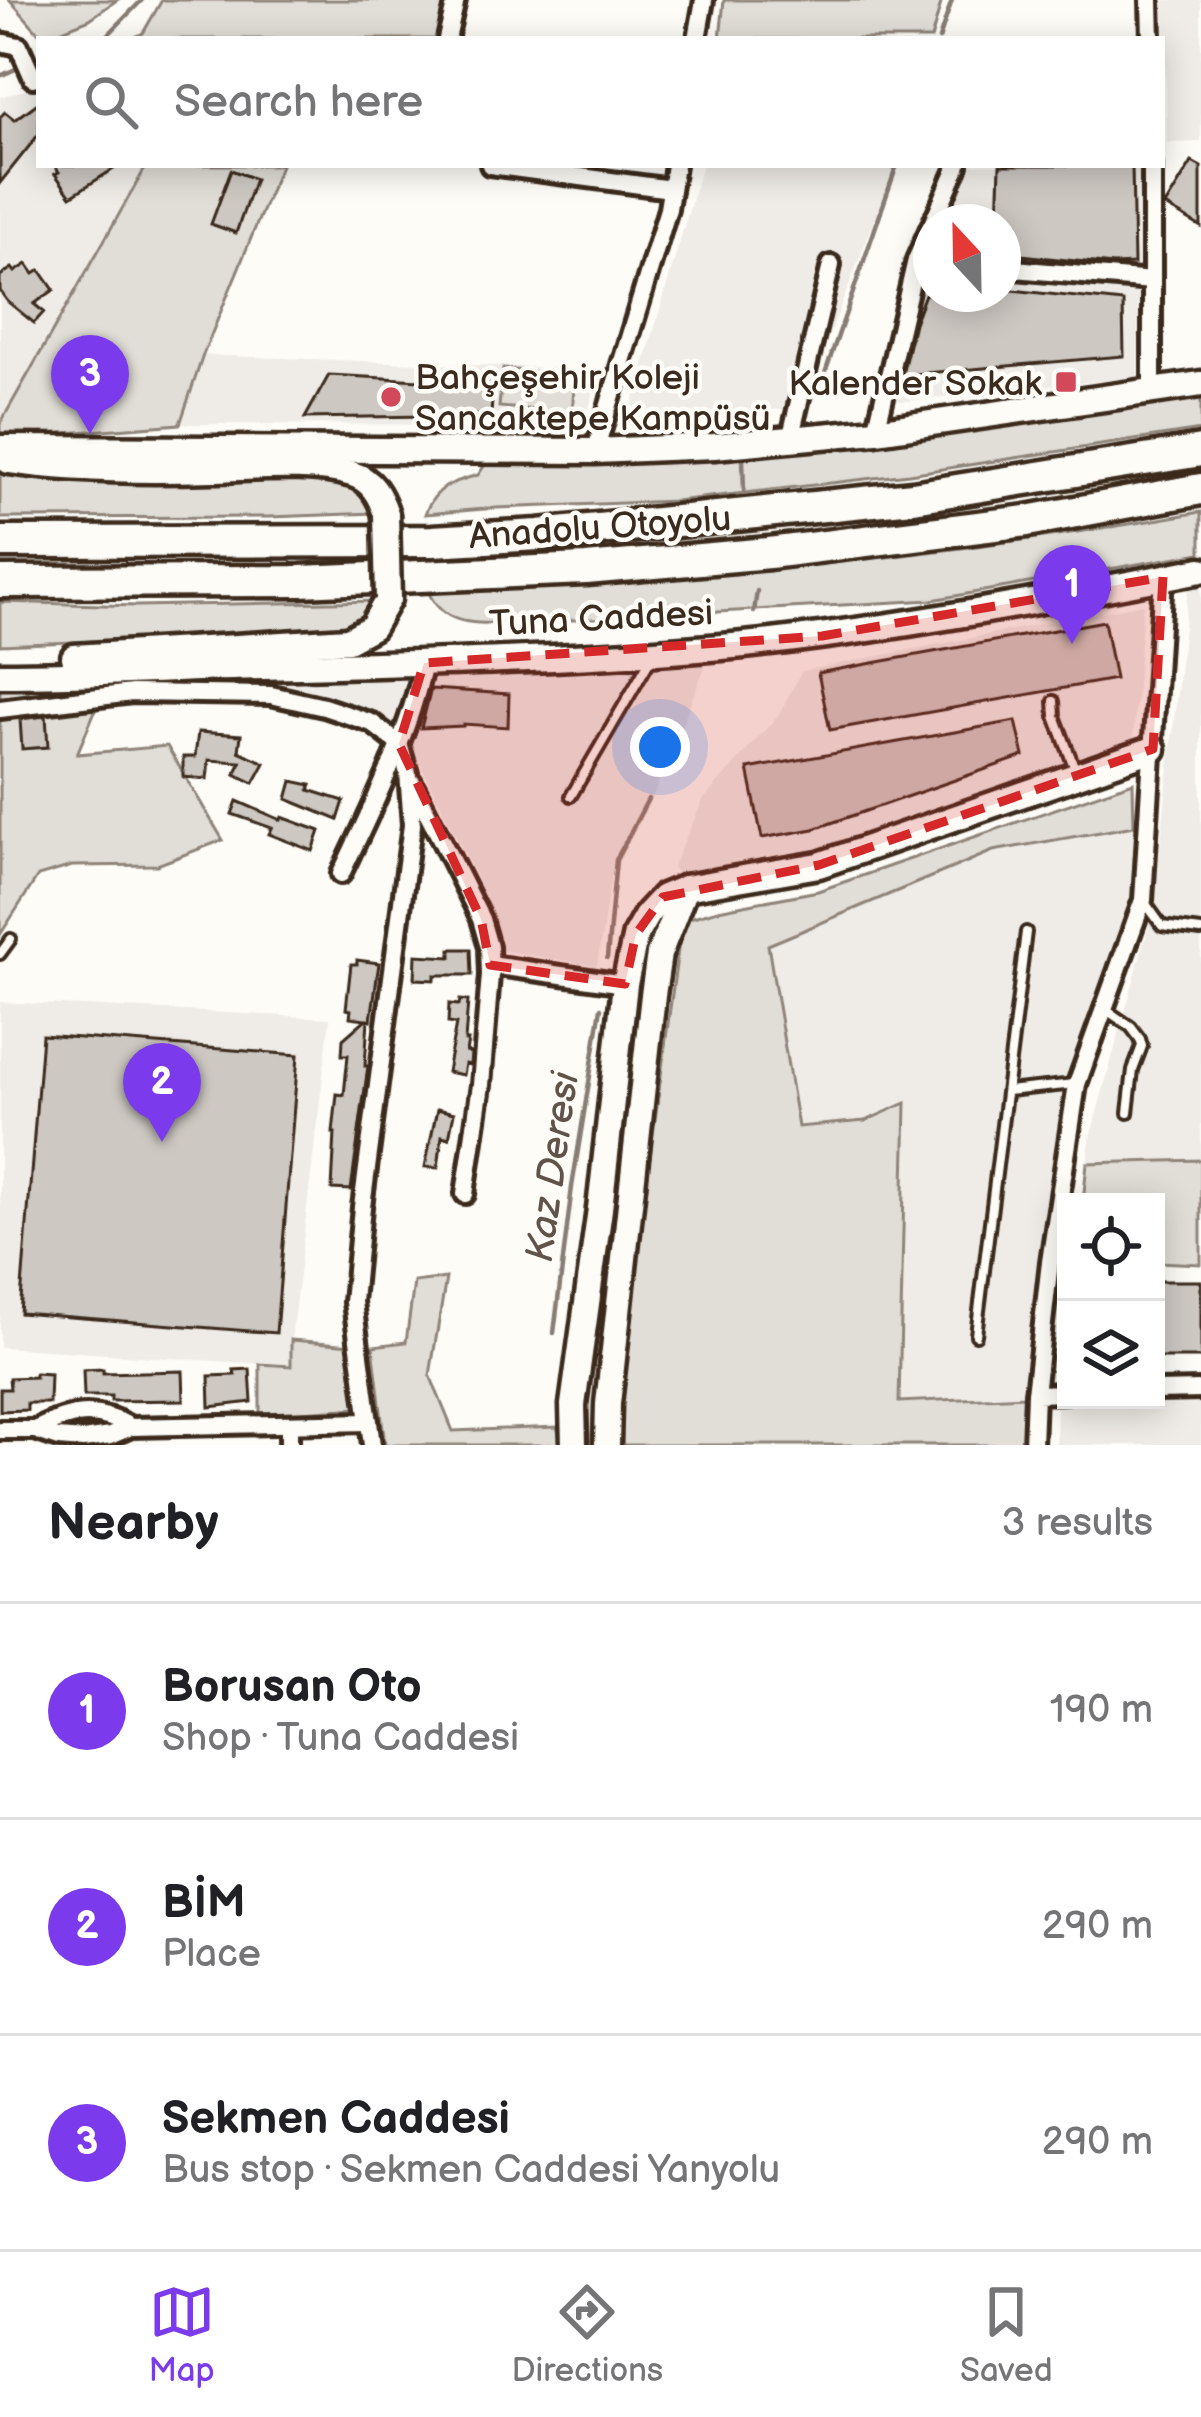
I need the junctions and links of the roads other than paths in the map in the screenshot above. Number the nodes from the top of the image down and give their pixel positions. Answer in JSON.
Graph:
{"nodes":[{"id":1,"x":456,"y":0,"type":"edge"},
{"id":2,"x":704,"y":0,"type":"edge"},
{"id":3,"x":1150,"y":0,"type":"edge"},
{"id":4,"x":448,"y":36,"type":"edge"},
{"id":5,"x":698,"y":36,"type":"edge"},
{"id":6,"x":1150,"y":36,"type":"edge"},
{"id":7,"x":0,"y":42,"type":"edge"},
{"id":8,"x":33,"y":77,"type":"dead end"},
{"id":9,"x":513,"y":168,"type":"edge"},
{"id":10,"x":674,"y":168,"type":"edge"},
{"id":11,"x":957,"y":168,"type":"edge"},
{"id":12,"x":1151,"y":168,"type":"edge"},
{"id":13,"x":671,"y":189,"type":"junction"},
{"id":14,"x":941,"y":204,"type":"edge"},
{"id":15,"x":832,"y":266,"type":"dead end"},
{"id":16,"x":1021,"y":270,"type":"edge"},
{"id":17,"x":1152,"y":281,"type":"junction"},
{"id":18,"x":913,"y":297,"type":"edge"},
{"id":19,"x":1201,"y":384,"type":"edge"},
{"id":20,"x":1152,"y":393,"type":"junction"},
{"id":21,"x":876,"y":431,"type":"junction"},
{"id":22,"x":790,"y":440,"type":"junction"},
{"id":23,"x":0,"y":448,"type":"edge"},
{"id":24,"x":595,"y":451,"type":"junction"},
{"id":25,"x":1201,"y":452,"type":"edge"},
{"id":26,"x":0,"y":459,"type":"edge"},
{"id":27,"x":1201,"y":489,"type":"edge"},
{"id":28,"x":0,"y":542,"type":"edge"},
{"id":29,"x":1201,"y":570,"type":"edge"},
{"id":30,"x":1163,"y":577,"type":"junction"},
{"id":31,"x":0,"y":582,"type":"edge"},
{"id":32,"x":656,"y":651,"type":"junction"},
{"id":33,"x":0,"y":662,"type":"edge"},
{"id":34,"x":424,"y":663,"type":"junction"},
{"id":35,"x":0,"y":675,"type":"edge"},
{"id":36,"x":1054,"y":701,"type":"dead end"},
{"id":37,"x":0,"y":709,"type":"edge"},
{"id":38,"x":399,"y":744,"type":"junction"},
{"id":39,"x":1153,"y":748,"type":"junction"},
{"id":40,"x":408,"y":773,"type":"junction"},
{"id":41,"x":1078,"y":776,"type":"junction"},
{"id":42,"x":571,"y":796,"type":"dead end"},
{"id":43,"x":341,"y":874,"type":"dead end"},
{"id":44,"x":685,"y":888,"type":"junction"},
{"id":45,"x":1143,"y":900,"type":"junction"},
{"id":46,"x":1026,"y":932,"type":"dead end"},
{"id":47,"x":1201,"y":932,"type":"edge"},
{"id":48,"x":11,"y":939,"type":"dead end"},
{"id":49,"x":0,"y":954,"type":"edge"},
{"id":50,"x":490,"y":965,"type":"junction"},
{"id":51,"x":625,"y":984,"type":"junction"},
{"id":52,"x":1104,"y":1008,"type":"junction"},
{"id":53,"x":1077,"y":1084,"type":"junction"},
{"id":54,"x":1006,"y":1091,"type":"junction"},
{"id":55,"x":1128,"y":1113,"type":"dead end"},
{"id":56,"x":465,"y":1194,"type":"dead end"},
{"id":57,"x":976,"y":1335,"type":"dead end"},
{"id":58,"x":1201,"y":1390,"type":"edge"},
{"id":59,"x":1165,"y":1391,"type":"edge"},
{"id":60,"x":1035,"y":1394,"type":"junction"},
{"id":61,"x":1057,"y":1394,"type":"edge"},
{"id":62,"x":369,"y":1422,"type":"junction"},
{"id":63,"x":289,"y":1424,"type":"junction"},
{"id":64,"x":131,"y":1427,"type":"junction"},
{"id":65,"x":0,"y":1430,"type":"edge"},
{"id":66,"x":35,"y":1430,"type":"junction"},
{"id":67,"x":290,"y":1445,"type":"edge"},
{"id":68,"x":372,"y":1445,"type":"edge"},
{"id":69,"x":574,"y":1445,"type":"edge"},
{"id":70,"x":608,"y":1445,"type":"edge"},
{"id":71,"x":1034,"y":1445,"type":"edge"}],
"edges":[{"from":1,"to":4,"type":"street"},
{"from":2,"to":5,"type":"street"},
{"from":3,"to":6,"type":"street"},
{"from":7,"to":8,"type":"street"},
{"from":9,"to":13,"type":"street"},
{"from":10,"to":13,"type":"street"},
{"from":11,"to":14,"type":"street"},
{"from":12,"to":17,"type":"street"},
{"from":13,"to":24,"type":"street"},
{"from":15,"to":22,"type":"street"},
{"from":16,"to":17,"type":"street"},
{"from":17,"to":20,"type":"street"},
{"from":18,"to":21,"type":"street"},
{"from":19,"to":20,"type":"main road"},
{"from":20,"to":21,"type":"main road"},
{"from":21,"to":22,"type":"main road"},
{"from":22,"to":24,"type":"main road"},
{"from":23,"to":24,"type":"main road"},
{"from":25,"to":28,"type":"highway","name":"Anadolu Otoyolu"},
{"from":26,"to":33,"type":"main road","bridge":true},
{"from":27,"to":31,"type":"highway","name":"Anadolu Otoyolu"},
{"from":29,"to":30,"type":"main road","name":"Tuna Caddesi"},
{"from":30,"to":32,"type":"main road","name":"Tuna Caddesi"},
{"from":30,"to":39,"type":"street"},
{"from":32,"to":34,"type":"main road","name":"Tuna Caddesi"},
{"from":32,"to":42,"type":"lane"},
{"from":34,"to":35,"type":"main road","name":"Tuna Caddesi"},
{"from":34,"to":38,"type":"street"},
{"from":36,"to":41,"type":"lane"},
{"from":37,"to":38,"type":"street"},
{"from":38,"to":40,"type":"street"},
{"from":38,"to":43,"type":"street"},
{"from":39,"to":41,"type":"main road"},
{"from":39,"to":45,"type":"street"},
{"from":40,"to":50,"type":"street"},
{"from":40,"to":62,"type":"street"},
{"from":41,"to":44,"type":"main road"},
{"from":44,"to":51,"type":"main road"},
{"from":44,"to":70,"type":"main road"},
{"from":45,"to":47,"type":"lane"},
{"from":45,"to":52,"type":"street"},
{"from":46,"to":54,"type":"lane"},
{"from":48,"to":49,"type":"lane"},
{"from":50,"to":51,"type":"street"},
{"from":50,"to":56,"type":"street"},
{"from":51,"to":69,"type":"main road"},
{"from":52,"to":53,"type":"street"},
{"from":52,"to":55,"type":"lane"},
{"from":53,"to":54,"type":"lane"},
{"from":53,"to":60,"type":"street"},
{"from":54,"to":57,"type":"lane"},
{"from":58,"to":59,"type":"street"},
{"from":60,"to":61,"type":"street"},
{"from":60,"to":71,"type":"street"},
{"from":62,"to":63,"type":"street"},
{"from":62,"to":68,"type":"street"},
{"from":63,"to":64,"type":"street"},
{"from":63,"to":67,"type":"street"},
{"from":64,"to":66,"type":"street"},
{"from":64,"to":66,"type":"street"},
{"from":65,"to":66,"type":"street"}]}
